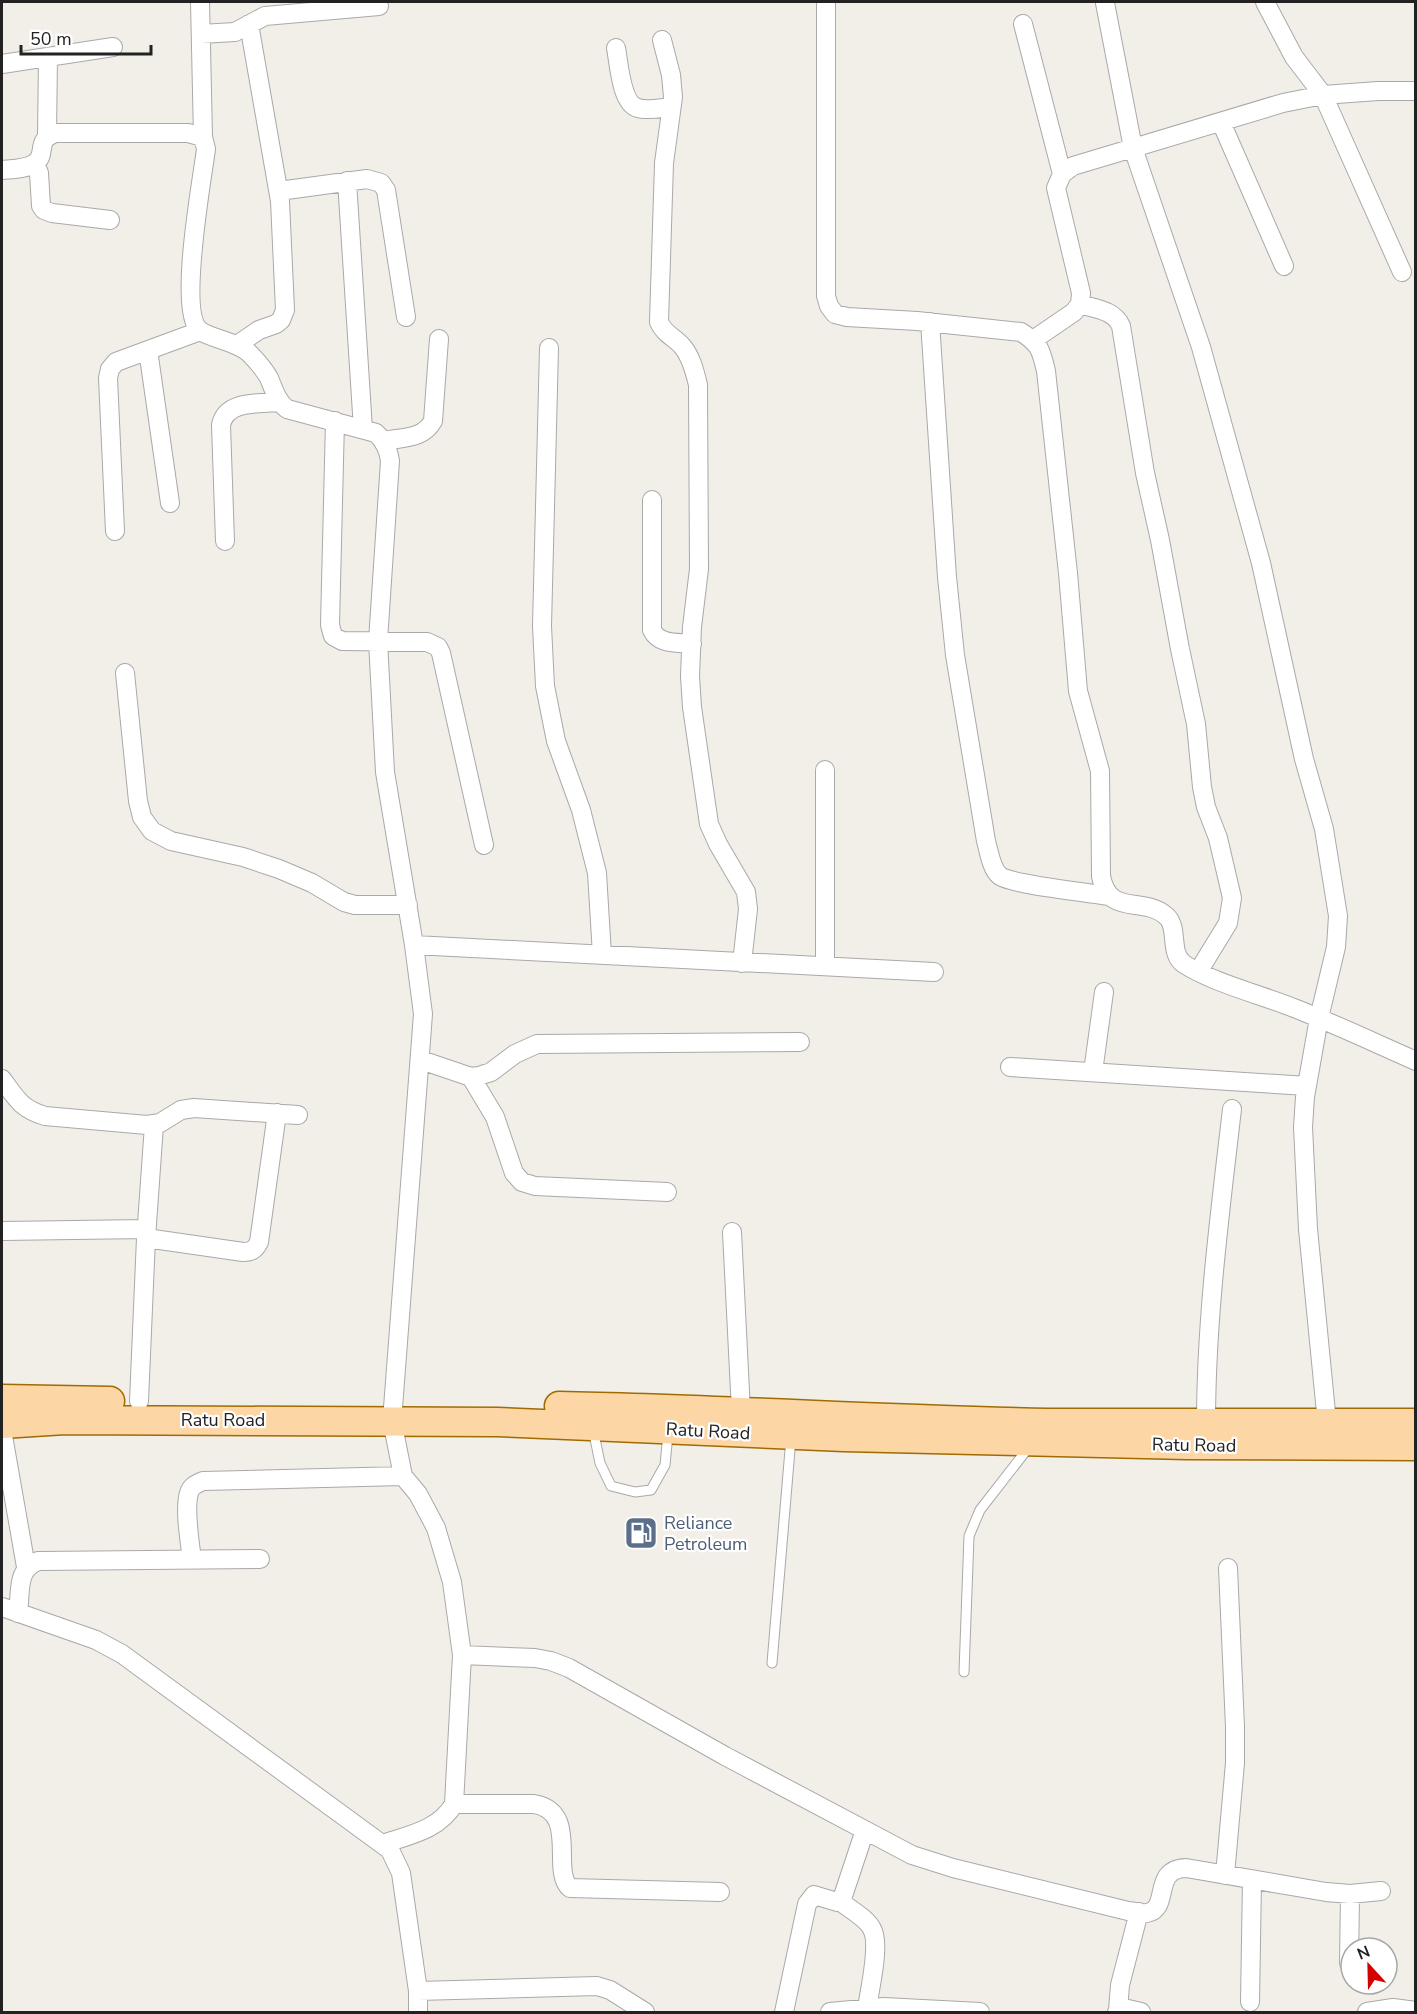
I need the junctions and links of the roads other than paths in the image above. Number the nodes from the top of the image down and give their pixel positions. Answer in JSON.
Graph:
{"nodes":[{"id":1,"x":200,"y":2,"type":"edge"},
{"id":2,"x":826,"y":2,"type":"edge"},
{"id":3,"x":1265,"y":2,"type":"edge"},
{"id":4,"x":1105,"y":3,"type":"dead end"},
{"id":5,"x":379,"y":6,"type":"dead end"},
{"id":6,"x":249,"y":24,"type":"junction"},
{"id":7,"x":1023,"y":24,"type":"dead end"},
{"id":8,"x":201,"y":34,"type":"junction"},
{"id":9,"x":662,"y":40,"type":"dead end"},
{"id":10,"x":113,"y":47,"type":"dead end"},
{"id":11,"x":616,"y":48,"type":"dead end"},
{"id":12,"x":48,"y":57,"type":"junction"},
{"id":13,"x":2,"y":64,"type":"edge"},
{"id":14,"x":1416,"y":91,"type":"edge"},
{"id":15,"x":1323,"y":96,"type":"junction"},
{"id":16,"x":671,"y":107,"type":"junction"},
{"id":17,"x":1221,"y":122,"type":"junction"},
{"id":18,"x":47,"y":136,"type":"junction"},
{"id":19,"x":203,"y":137,"type":"junction"},
{"id":20,"x":1133,"y":148,"type":"junction"},
{"id":21,"x":35,"y":163,"type":"junction"},
{"id":22,"x":2,"y":170,"type":"edge"},
{"id":23,"x":1062,"y":174,"type":"junction"},
{"id":24,"x":347,"y":181,"type":"junction"},
{"id":25,"x":279,"y":191,"type":"junction"},
{"id":26,"x":110,"y":220,"type":"dead end"},
{"id":27,"x":1284,"y":266,"type":"dead end"},
{"id":28,"x":1402,"y":272,"type":"dead end"},
{"id":29,"x":1080,"y":304,"type":"junction"},
{"id":30,"x":406,"y":317,"type":"dead end"},
{"id":31,"x":930,"y":322,"type":"junction"},
{"id":32,"x":200,"y":331,"type":"junction"},
{"id":33,"x":439,"y":339,"type":"dead end"},
{"id":34,"x":1033,"y":340,"type":"junction"},
{"id":35,"x":237,"y":345,"type":"junction"},
{"id":36,"x":549,"y":348,"type":"dead end"},
{"id":37,"x":148,"y":350,"type":"junction"},
{"id":38,"x":279,"y":402,"type":"junction"},
{"id":39,"x":335,"y":421,"type":"junction"},
{"id":40,"x":363,"y":429,"type":"junction"},
{"id":41,"x":384,"y":441,"type":"junction"},
{"id":42,"x":652,"y":500,"type":"dead end"},
{"id":43,"x":170,"y":503,"type":"dead end"},
{"id":44,"x":115,"y":531,"type":"dead end"},
{"id":45,"x":225,"y":542,"type":"dead end"},
{"id":46,"x":378,"y":641,"type":"junction"},
{"id":47,"x":692,"y":644,"type":"junction"},
{"id":48,"x":124,"y":673,"type":"dead end"},
{"id":49,"x":825,"y":770,"type":"dead end"},
{"id":50,"x":484,"y":845,"type":"dead end"},
{"id":51,"x":1108,"y":896,"type":"junction"},
{"id":52,"x":408,"y":905,"type":"junction"},
{"id":53,"x":414,"y":945,"type":"junction"},
{"id":54,"x":602,"y":956,"type":"junction"},
{"id":55,"x":742,"y":963,"type":"junction"},
{"id":56,"x":825,"y":966,"type":"junction"},
{"id":57,"x":934,"y":972,"type":"dead end"},
{"id":58,"x":1198,"y":972,"type":"junction"},
{"id":59,"x":1104,"y":992,"type":"dead end"},
{"id":60,"x":1319,"y":1018,"type":"junction"},
{"id":61,"x":800,"y":1042,"type":"dead end"},
{"id":62,"x":421,"y":1060,"type":"junction"},
{"id":63,"x":1416,"y":1061,"type":"edge"},
{"id":64,"x":1010,"y":1067,"type":"dead end"},
{"id":65,"x":1093,"y":1072,"type":"junction"},
{"id":66,"x":471,"y":1077,"type":"junction"},
{"id":67,"x":2,"y":1079,"type":"edge"},
{"id":68,"x":1307,"y":1086,"type":"junction"},
{"id":69,"x":1232,"y":1109,"type":"dead end"},
{"id":70,"x":277,"y":1113,"type":"junction"},
{"id":71,"x":298,"y":1114,"type":"dead end"},
{"id":72,"x":154,"y":1125,"type":"junction"},
{"id":73,"x":667,"y":1192,"type":"dead end"},
{"id":74,"x":2,"y":1231,"type":"edge"},
{"id":75,"x":732,"y":1232,"type":"dead end"},
{"id":76,"x":146,"y":1234,"type":"junction"},
{"id":77,"x":2,"y":1399,"type":"edge"},
{"id":78,"x":140,"y":1401,"type":"junction"},
{"id":79,"x":393,"y":1412,"type":"junction"},
{"id":80,"x":741,"y":1412,"type":"junction"},
{"id":81,"x":591,"y":1416,"type":"junction"},
{"id":82,"x":671,"y":1419,"type":"junction"},
{"id":83,"x":1416,"y":1423,"type":"edge"},
{"id":84,"x":2,"y":1424,"type":"edge"},
{"id":85,"x":1206,"y":1424,"type":"junction"},
{"id":86,"x":2,"y":1430,"type":"edge"},
{"id":87,"x":1328,"y":1434,"type":"junction"},
{"id":88,"x":791,"y":1435,"type":"junction"},
{"id":89,"x":1033,"y":1442,"type":"junction"},
{"id":90,"x":1416,"y":1446,"type":"edge"},
{"id":91,"x":403,"y":1476,"type":"junction"},
{"id":92,"x":260,"y":1559,"type":"dead end"},
{"id":93,"x":192,"y":1560,"type":"junction"},
{"id":94,"x":26,"y":1567,"type":"junction"},
{"id":95,"x":1228,"y":1568,"type":"dead end"},
{"id":96,"x":10,"y":1610,"type":"edge"},
{"id":97,"x":462,"y":1655,"type":"junction"},
{"id":98,"x":772,"y":1663,"type":"dead end"},
{"id":99,"x":964,"y":1672,"type":"dead end"},
{"id":100,"x":454,"y":1804,"type":"junction"},
{"id":101,"x":865,"y":1830,"type":"junction"},
{"id":102,"x":383,"y":1844,"type":"junction"},
{"id":103,"x":1225,"y":1875,"type":"junction"},
{"id":104,"x":1252,"y":1880,"type":"junction"},
{"id":105,"x":1382,"y":1891,"type":"dead end"},
{"id":106,"x":720,"y":1892,"type":"dead end"},
{"id":107,"x":1350,"y":1894,"type":"junction"},
{"id":108,"x":840,"y":1901,"type":"junction"},
{"id":109,"x":1139,"y":1912,"type":"junction"},
{"id":110,"x":1349,"y":1936,"type":"edge"},
{"id":111,"x":418,"y":1991,"type":"junction"},
{"id":112,"x":1250,"y":2002,"type":"dead end"},
{"id":113,"x":867,"y":2009,"type":"junction"},
{"id":114,"x":1118,"y":2011,"type":"edge"},
{"id":115,"x":1416,"y":2012,"type":"edge"},
{"id":116,"x":418,"y":2013,"type":"edge"},
{"id":117,"x":645,"y":2013,"type":"edge"},
{"id":118,"x":784,"y":2013,"type":"edge"},
{"id":119,"x":830,"y":2013,"type":"edge"},
{"id":120,"x":980,"y":2013,"type":"edge"},
{"id":121,"x":1141,"y":2013,"type":"edge"},
{"id":122,"x":1367,"y":2013,"type":"edge"}],
"edges":[{"from":1,"to":8,"type":"street"},
{"from":2,"to":31,"type":"street"},
{"from":3,"to":15,"type":"street"},
{"from":4,"to":20,"type":"street"},
{"from":5,"to":6,"type":"street"},
{"from":6,"to":8,"type":"street"},
{"from":6,"to":25,"type":"street"},
{"from":7,"to":23,"type":"street"},
{"from":8,"to":19,"type":"street"},
{"from":9,"to":16,"type":"street"},
{"from":10,"to":12,"type":"street"},
{"from":11,"to":16,"type":"street"},
{"from":12,"to":13,"type":"street"},
{"from":12,"to":18,"type":"street"},
{"from":14,"to":15,"type":"street"},
{"from":15,"to":17,"type":"street"},
{"from":15,"to":28,"type":"street"},
{"from":16,"to":47,"type":"street"},
{"from":17,"to":20,"type":"street"},
{"from":17,"to":27,"type":"street"},
{"from":18,"to":19,"type":"street"},
{"from":18,"to":21,"type":"street"},
{"from":19,"to":32,"type":"street"},
{"from":20,"to":23,"type":"street"},
{"from":20,"to":60,"type":"street"},
{"from":21,"to":22,"type":"street"},
{"from":21,"to":26,"type":"street"},
{"from":23,"to":29,"type":"street"},
{"from":24,"to":25,"type":"street"},
{"from":24,"to":30,"type":"street"},
{"from":24,"to":40,"type":"street"},
{"from":25,"to":35,"type":"street"},
{"from":29,"to":34,"type":"street"},
{"from":29,"to":58,"type":"street"},
{"from":31,"to":34,"type":"street"},
{"from":31,"to":51,"type":"street"},
{"from":32,"to":35,"type":"street"},
{"from":32,"to":37,"type":"street"},
{"from":33,"to":41,"type":"street"},
{"from":34,"to":51,"type":"street"},
{"from":35,"to":38,"type":"street"},
{"from":36,"to":54,"type":"street"},
{"from":37,"to":43,"type":"street"},
{"from":37,"to":44,"type":"street"},
{"from":38,"to":39,"type":"street"},
{"from":38,"to":45,"type":"street"},
{"from":39,"to":40,"type":"street"},
{"from":39,"to":46,"type":"street"},
{"from":40,"to":41,"type":"street"},
{"from":41,"to":46,"type":"street"},
{"from":42,"to":47,"type":"street"},
{"from":46,"to":50,"type":"street"},
{"from":46,"to":52,"type":"street"},
{"from":47,"to":55,"type":"street"},
{"from":48,"to":52,"type":"street"},
{"from":49,"to":56,"type":"street"},
{"from":51,"to":58,"type":"street"},
{"from":52,"to":53,"type":"street"},
{"from":53,"to":54,"type":"street"},
{"from":53,"to":62,"type":"street"},
{"from":54,"to":55,"type":"street"},
{"from":55,"to":56,"type":"street"},
{"from":56,"to":57,"type":"street"},
{"from":58,"to":60,"type":"street"},
{"from":59,"to":65,"type":"street"},
{"from":60,"to":63,"type":"street"},
{"from":60,"to":68,"type":"street"},
{"from":61,"to":66,"type":"street"},
{"from":62,"to":66,"type":"street"},
{"from":62,"to":79,"type":"street"},
{"from":64,"to":65,"type":"street"},
{"from":65,"to":68,"type":"street"},
{"from":66,"to":73,"type":"street"},
{"from":67,"to":72,"type":"street"},
{"from":68,"to":87,"type":"street"},
{"from":69,"to":85,"type":"street"},
{"from":70,"to":71,"type":"street"},
{"from":70,"to":72,"type":"street"},
{"from":70,"to":76,"type":"street"},
{"from":72,"to":76,"type":"street"},
{"from":74,"to":76,"type":"street"},
{"from":75,"to":80,"type":"street"},
{"from":76,"to":78,"type":"street"},
{"from":77,"to":78,"type":"main road","name":"Ratu Road"},
{"from":78,"to":79,"type":"main road","name":"Ratu Road"},
{"from":79,"to":81,"type":"main road","name":"Ratu Road"},
{"from":79,"to":84,"type":"main road","name":"Ratu Road"},
{"from":79,"to":91,"type":"street"},
{"from":80,"to":82,"type":"main road","name":"Ratu Road"},
{"from":80,"to":85,"type":"main road","name":"Ratu Road"},
{"from":81,"to":82,"type":"main road","name":"Ratu Road"},
{"from":81,"to":82,"type":"lane"},
{"from":82,"to":88,"type":"main road","name":"Ratu Road"},
{"from":83,"to":87,"type":"main road","name":"Ratu Road"},
{"from":85,"to":87,"type":"main road","name":"Ratu Road"},
{"from":86,"to":94,"type":"street"},
{"from":87,"to":89,"type":"main road","name":"Ratu Road"},
{"from":87,"to":90,"type":"main road","name":"Ratu Road"},
{"from":88,"to":89,"type":"main road","name":"Ratu Road"},
{"from":88,"to":98,"type":"lane"},
{"from":89,"to":99,"type":"lane"},
{"from":91,"to":93,"type":"street"},
{"from":91,"to":97,"type":"street"},
{"from":92,"to":93,"type":"street"},
{"from":93,"to":94,"type":"street"},
{"from":94,"to":96,"type":"street"},
{"from":95,"to":103,"type":"street"},
{"from":96,"to":102,"type":"street"},
{"from":97,"to":100,"type":"street"},
{"from":97,"to":101,"type":"street"},
{"from":100,"to":102,"type":"street"},
{"from":100,"to":106,"type":"street"},
{"from":101,"to":108,"type":"street"},
{"from":101,"to":109,"type":"street"},
{"from":102,"to":111,"type":"street"},
{"from":103,"to":104,"type":"street"},
{"from":103,"to":109,"type":"street"},
{"from":104,"to":107,"type":"street"},
{"from":104,"to":112,"type":"street"},
{"from":105,"to":107,"type":"street"},
{"from":107,"to":110,"type":"street"},
{"from":108,"to":113,"type":"street"},
{"from":108,"to":118,"type":"street"},
{"from":109,"to":114,"type":"street"},
{"from":111,"to":116,"type":"street"},
{"from":111,"to":117,"type":"street"},
{"from":113,"to":119,"type":"street"},
{"from":113,"to":120,"type":"street"},
{"from":114,"to":121,"type":"street"},
{"from":115,"to":122,"type":"street"}]}
